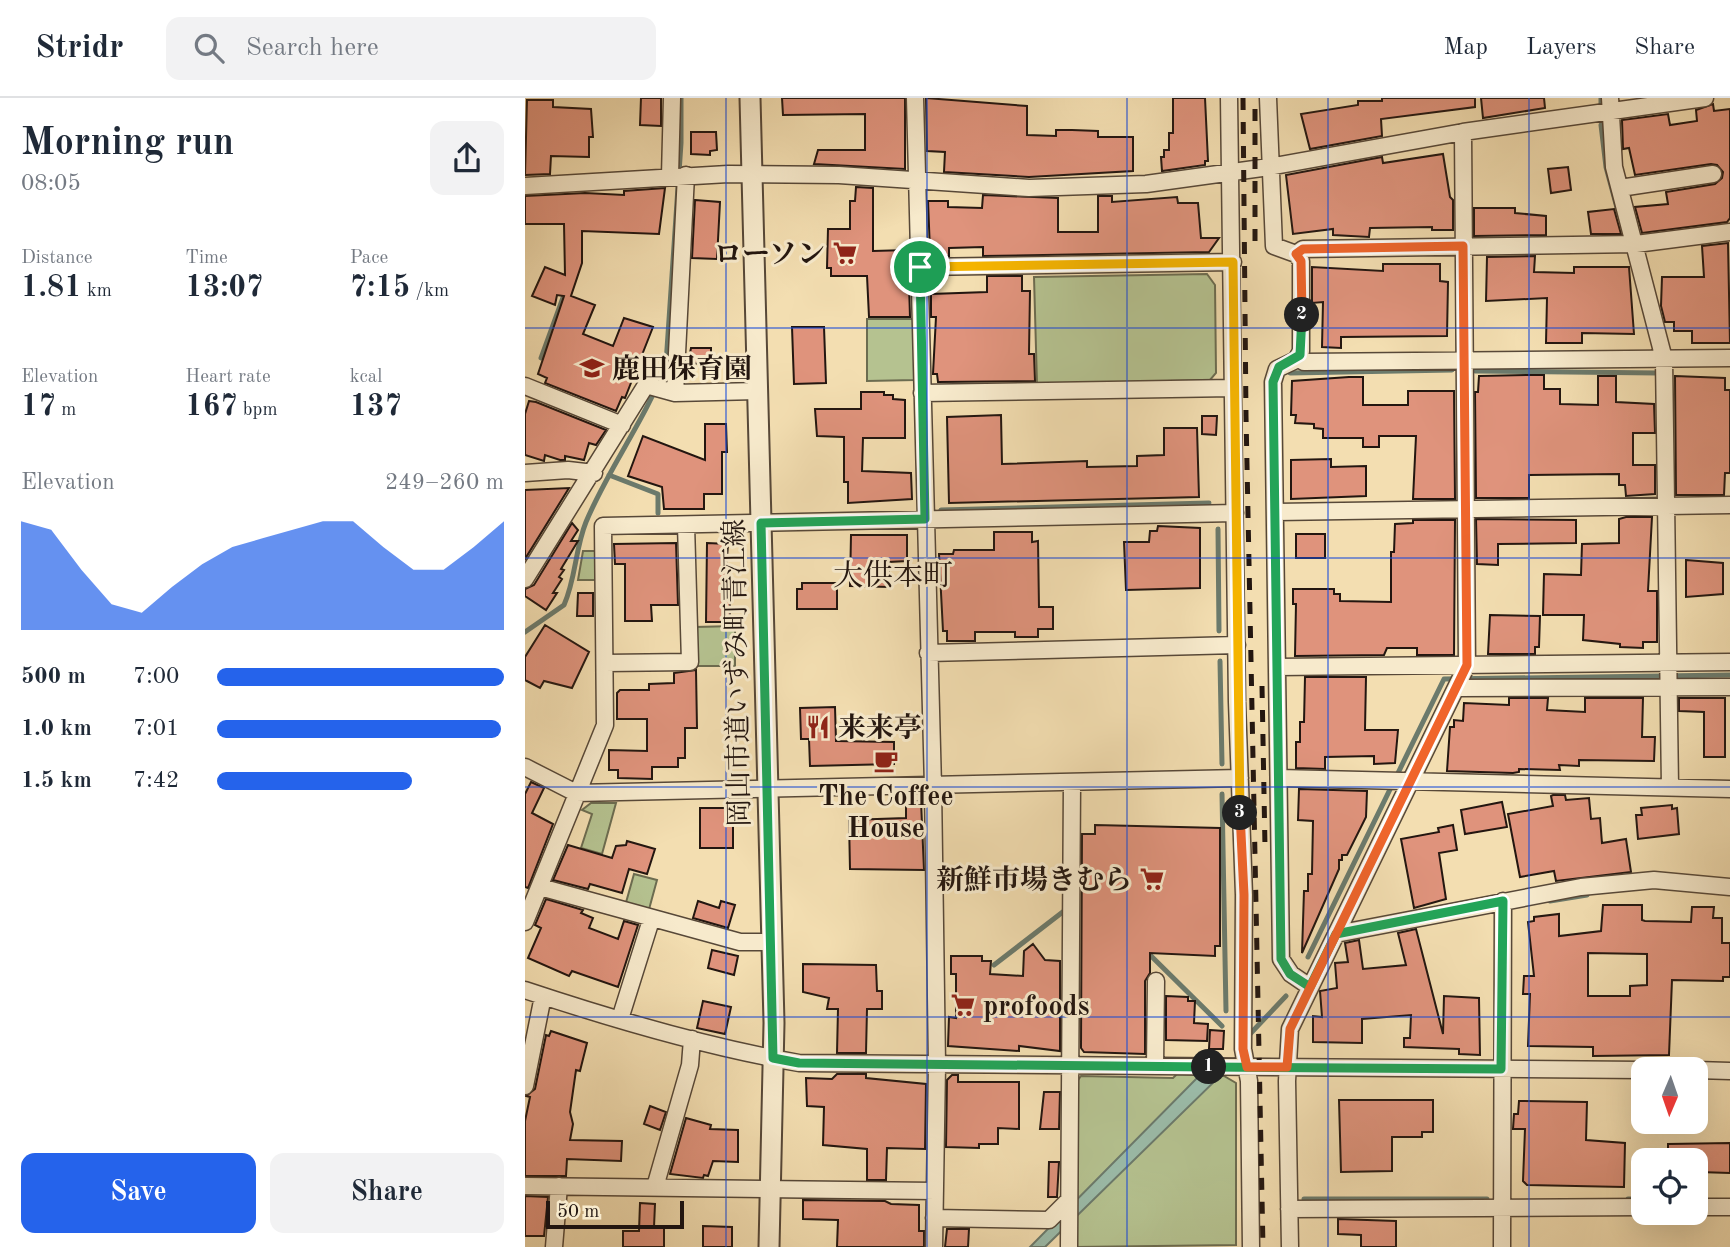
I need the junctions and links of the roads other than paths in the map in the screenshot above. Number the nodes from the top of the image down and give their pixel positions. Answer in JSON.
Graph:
{"nodes":[{"id":1,"x":672,"y":98,"type":"edge"},
{"id":2,"x":750,"y":98,"type":"edge"},
{"id":3,"x":915,"y":98,"type":"edge"},
{"id":4,"x":1229,"y":98,"type":"edge"},
{"id":5,"x":1268,"y":98,"type":"edge"},
{"id":6,"x":1705,"y":98,"type":"edge"},
{"id":7,"x":1611,"y":105,"type":"edge"},
{"id":8,"x":1463,"y":132,"type":"junction"},
{"id":9,"x":1269,"y":167,"type":"junction"},
{"id":10,"x":1230,"y":172,"type":"junction"},
{"id":11,"x":752,"y":174,"type":"junction"},
{"id":12,"x":1713,"y":174,"type":"dead end"},
{"id":13,"x":678,"y":176,"type":"junction"},
{"id":14,"x":918,"y":182,"type":"junction"},
{"id":15,"x":525,"y":186,"type":"edge"},
{"id":16,"x":1620,"y":188,"type":"junction"},
{"id":17,"x":1730,"y":232,"type":"edge"},
{"id":18,"x":1636,"y":244,"type":"junction"},
{"id":19,"x":1463,"y":246,"type":"junction"},
{"id":20,"x":1296,"y":254,"type":"junction"},
{"id":21,"x":1233,"y":262,"type":"junction"},
{"id":22,"x":920,"y":267,"type":"junction"},
{"id":23,"x":1298,"y":358,"type":"junction"},
{"id":24,"x":1730,"y":358,"type":"edge"},
{"id":25,"x":1664,"y":359,"type":"junction"},
{"id":26,"x":1464,"y":362,"type":"junction"},
{"id":27,"x":525,"y":386,"type":"edge"},
{"id":28,"x":1232,"y":388,"type":"junction"},
{"id":29,"x":663,"y":389,"type":"junction"},
{"id":30,"x":757,"y":391,"type":"junction"},
{"id":31,"x":922,"y":393,"type":"junction"},
{"id":32,"x":622,"y":425,"type":"junction"},
{"id":33,"x":525,"y":473,"type":"edge"},
{"id":34,"x":594,"y":473,"type":"junction"},
{"id":35,"x":1730,"y":505,"type":"edge"},
{"id":36,"x":1667,"y":506,"type":"junction"},
{"id":37,"x":1465,"y":509,"type":"junction"},
{"id":38,"x":1276,"y":512,"type":"junction"},
{"id":39,"x":1234,"y":513,"type":"junction"},
{"id":40,"x":925,"y":519,"type":"junction"},
{"id":41,"x":761,"y":523,"type":"junction"},
{"id":42,"x":687,"y":526,"type":"junction"},
{"id":43,"x":525,"y":579,"type":"edge"},
{"id":44,"x":1237,"y":645,"type":"junction"},
{"id":45,"x":928,"y":653,"type":"junction"},
{"id":46,"x":1730,"y":662,"type":"edge"},
{"id":47,"x":604,"y":663,"type":"junction"},
{"id":48,"x":1277,"y":667,"type":"junction"},
{"id":49,"x":1669,"y":675,"type":"junction"},
{"id":50,"x":1462,"y":677,"type":"junction"},
{"id":51,"x":1730,"y":687,"type":"edge"},
{"id":52,"x":525,"y":767,"type":"edge"},
{"id":53,"x":1240,"y":778,"type":"junction"},
{"id":54,"x":1279,"y":778,"type":"junction"},
{"id":55,"x":1407,"y":780,"type":"junction"},
{"id":56,"x":1072,"y":783,"type":"junction"},
{"id":57,"x":933,"y":786,"type":"junction"},
{"id":58,"x":1670,"y":787,"type":"junction"},
{"id":59,"x":767,"y":789,"type":"junction"},
{"id":60,"x":1730,"y":789,"type":"edge"},
{"id":61,"x":576,"y":793,"type":"junction"},
{"id":62,"x":540,"y":887,"type":"junction"},
{"id":63,"x":1730,"y":887,"type":"edge"},
{"id":64,"x":1503,"y":901,"type":"junction"},
{"id":65,"x":651,"y":920,"type":"junction"},
{"id":66,"x":525,"y":922,"type":"edge"},
{"id":67,"x":1336,"y":934,"type":"junction"},
{"id":68,"x":771,"y":942,"type":"junction"},
{"id":69,"x":1156,"y":981,"type":"dead end"},
{"id":70,"x":1310,"y":987,"type":"junction"},
{"id":71,"x":525,"y":990,"type":"edge"},
{"id":72,"x":543,"y":996,"type":"junction"},
{"id":73,"x":620,"y":1019,"type":"junction"},
{"id":74,"x":692,"y":1040,"type":"junction"},
{"id":75,"x":773,"y":1058,"type":"junction"},
{"id":76,"x":937,"y":1065,"type":"junction"},
{"id":77,"x":1072,"y":1066,"type":"junction"},
{"id":78,"x":1155,"y":1066,"type":"junction"},
{"id":79,"x":1247,"y":1067,"type":"junction"},
{"id":80,"x":1287,"y":1067,"type":"junction"},
{"id":81,"x":1501,"y":1069,"type":"junction"},
{"id":82,"x":1631,"y":1070,"type":"edge"},
{"id":83,"x":1708,"y":1070,"type":"edge"},
{"id":84,"x":1730,"y":1070,"type":"edge"},
{"id":85,"x":525,"y":1086,"type":"edge"},
{"id":86,"x":525,"y":1186,"type":"edge"},
{"id":87,"x":559,"y":1186,"type":"junction"},
{"id":88,"x":655,"y":1187,"type":"junction"},
{"id":89,"x":769,"y":1189,"type":"junction"},
{"id":90,"x":935,"y":1191,"type":"junction"},
{"id":91,"x":1069,"y":1203,"type":"junction"},
{"id":92,"x":1502,"y":1206,"type":"junction"},
{"id":93,"x":1631,"y":1207,"type":"edge"},
{"id":94,"x":1708,"y":1207,"type":"edge"},
{"id":95,"x":1730,"y":1207,"type":"edge"},
{"id":96,"x":1289,"y":1209,"type":"junction"},
{"id":97,"x":934,"y":1218,"type":"junction"},
{"id":98,"x":554,"y":1247,"type":"edge"},
{"id":99,"x":769,"y":1247,"type":"edge"},
{"id":100,"x":934,"y":1247,"type":"edge"},
{"id":101,"x":1069,"y":1247,"type":"edge"},
{"id":102,"x":1251,"y":1247,"type":"edge"},
{"id":103,"x":1290,"y":1247,"type":"edge"},
{"id":104,"x":1502,"y":1247,"type":"edge"}],
"edges":[{"from":1,"to":13,"type":"street"},
{"from":2,"to":11,"type":"street","name":"岡山市道いずみ町青江線"},
{"from":3,"to":14,"type":"street"},
{"from":4,"to":10,"type":"street"},
{"from":5,"to":9,"type":"street"},
{"from":6,"to":7,"type":"street"},
{"from":7,"to":8,"type":"street"},
{"from":7,"to":16,"type":"street"},
{"from":8,"to":9,"type":"street"},
{"from":8,"to":19,"type":"street"},
{"from":9,"to":10,"type":"street"},
{"from":9,"to":20,"type":"street"},
{"from":10,"to":14,"type":"street"},
{"from":10,"to":21,"type":"street"},
{"from":11,"to":13,"type":"street"},
{"from":11,"to":14,"type":"street"},
{"from":11,"to":30,"type":"street","name":"岡山市道いずみ町青江線"},
{"from":12,"to":16,"type":"street"},
{"from":13,"to":15,"type":"street"},
{"from":13,"to":29,"type":"street"},
{"from":14,"to":22,"type":"street"},
{"from":16,"to":18,"type":"street"},
{"from":17,"to":18,"type":"street"},
{"from":18,"to":19,"type":"street"},
{"from":18,"to":25,"type":"street"},
{"from":19,"to":20,"type":"street"},
{"from":19,"to":26,"type":"street"},
{"from":20,"to":23,"type":"street"},
{"from":21,"to":22,"type":"street"},
{"from":21,"to":28,"type":"street"},
{"from":22,"to":31,"type":"street"},
{"from":23,"to":26,"type":"street"},
{"from":23,"to":38,"type":"street"},
{"from":24,"to":25,"type":"street"},
{"from":25,"to":26,"type":"street"},
{"from":25,"to":36,"type":"street"},
{"from":26,"to":37,"type":"street"},
{"from":27,"to":32,"type":"street"},
{"from":28,"to":31,"type":"street"},
{"from":28,"to":39,"type":"street"},
{"from":29,"to":30,"type":"street"},
{"from":29,"to":32,"type":"street"},
{"from":30,"to":41,"type":"street","name":"岡山市道いずみ町青江線"},
{"from":31,"to":40,"type":"street"},
{"from":32,"to":34,"type":"street"},
{"from":33,"to":34,"type":"street"},
{"from":34,"to":43,"type":"street"},
{"from":35,"to":36,"type":"street"},
{"from":36,"to":37,"type":"street"},
{"from":36,"to":49,"type":"street"},
{"from":37,"to":38,"type":"street"},
{"from":37,"to":50,"type":"street"},
{"from":38,"to":48,"type":"street"},
{"from":39,"to":40,"type":"street"},
{"from":39,"to":44,"type":"street"},
{"from":40,"to":41,"type":"street"},
{"from":40,"to":45,"type":"street"},
{"from":41,"to":42,"type":"street"},
{"from":41,"to":59,"type":"street","name":"岡山市道いずみ町青江線"},
{"from":42,"to":47,"type":"street"},
{"from":42,"to":47,"type":"street"},
{"from":44,"to":45,"type":"street"},
{"from":44,"to":53,"type":"street"},
{"from":45,"to":57,"type":"street"},
{"from":46,"to":49,"type":"street"},
{"from":47,"to":61,"type":"street"},
{"from":48,"to":50,"type":"street"},
{"from":48,"to":54,"type":"street"},
{"from":49,"to":50,"type":"street"},
{"from":49,"to":50,"type":"street"},
{"from":49,"to":51,"type":"street"},
{"from":49,"to":58,"type":"street"},
{"from":50,"to":55,"type":"street"},
{"from":52,"to":61,"type":"street"},
{"from":53,"to":56,"type":"street"},
{"from":53,"to":79,"type":"street"},
{"from":54,"to":55,"type":"street"},
{"from":54,"to":70,"type":"street"},
{"from":55,"to":58,"type":"street"},
{"from":55,"to":67,"type":"street"},
{"from":56,"to":57,"type":"street"},
{"from":56,"to":77,"type":"street"},
{"from":57,"to":59,"type":"street"},
{"from":57,"to":76,"type":"street"},
{"from":58,"to":60,"type":"street"},
{"from":59,"to":61,"type":"street"},
{"from":59,"to":68,"type":"street","name":"岡山市道いずみ町青江線"},
{"from":61,"to":62,"type":"street"},
{"from":62,"to":65,"type":"street"},
{"from":62,"to":66,"type":"street"},
{"from":63,"to":64,"type":"street"},
{"from":64,"to":67,"type":"street"},
{"from":64,"to":81,"type":"street"},
{"from":65,"to":68,"type":"street"},
{"from":65,"to":73,"type":"street"},
{"from":67,"to":70,"type":"street"},
{"from":68,"to":75,"type":"street","name":"岡山市道いずみ町青江線"},
{"from":69,"to":78,"type":"street"},
{"from":70,"to":80,"type":"street"},
{"from":71,"to":72,"type":"street"},
{"from":72,"to":73,"type":"street"},
{"from":72,"to":85,"type":"street"},
{"from":73,"to":74,"type":"street"},
{"from":74,"to":75,"type":"street"},
{"from":74,"to":88,"type":"street"},
{"from":75,"to":76,"type":"street"},
{"from":75,"to":89,"type":"street","name":"岡山市道いずみ町青江線"},
{"from":76,"to":77,"type":"street"},
{"from":76,"to":90,"type":"street"},
{"from":77,"to":78,"type":"street"},
{"from":77,"to":91,"type":"street"},
{"from":78,"to":79,"type":"street"},
{"from":79,"to":80,"type":"street"},
{"from":79,"to":102,"type":"street"},
{"from":80,"to":81,"type":"street"},
{"from":80,"to":96,"type":"street"},
{"from":81,"to":82,"type":"street"},
{"from":81,"to":92,"type":"street"},
{"from":83,"to":84,"type":"street"},
{"from":86,"to":87,"type":"street"},
{"from":87,"to":88,"type":"street"},
{"from":87,"to":98,"type":"street"},
{"from":88,"to":89,"type":"street"},
{"from":89,"to":90,"type":"street"},
{"from":89,"to":99,"type":"street","name":"岡山市道いずみ町青江線"},
{"from":90,"to":97,"type":"street"},
{"from":91,"to":97,"type":"street"},
{"from":91,"to":101,"type":"street"},
{"from":92,"to":93,"type":"street"},
{"from":92,"to":96,"type":"street"},
{"from":92,"to":104,"type":"street"},
{"from":94,"to":95,"type":"street"},
{"from":96,"to":103,"type":"street"},
{"from":97,"to":100,"type":"street"}]}
